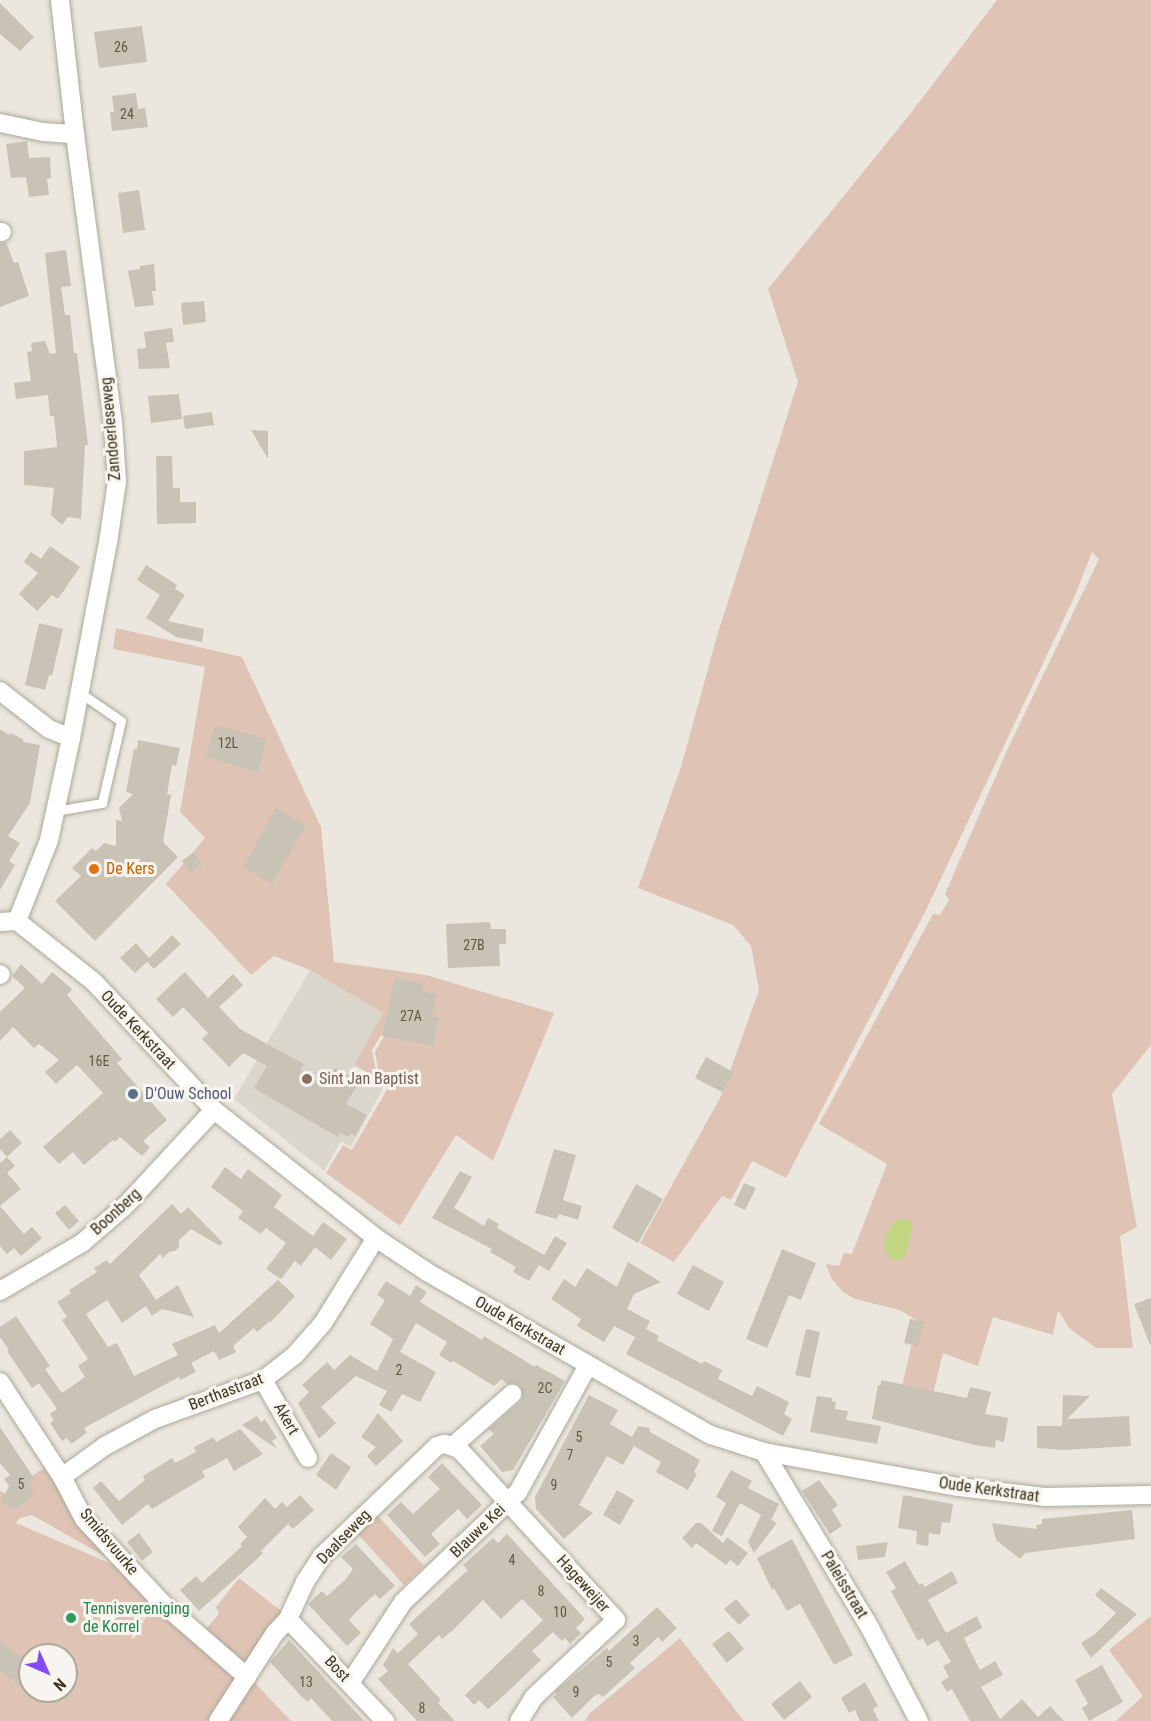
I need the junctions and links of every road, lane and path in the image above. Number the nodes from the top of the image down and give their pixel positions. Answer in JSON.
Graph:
{"nodes":[{"id":1,"x":60,"y":0,"type":"edge"},
{"id":2,"x":0,"y":123,"type":"edge"},
{"id":3,"x":75,"y":134,"type":"junction"},
{"id":4,"x":0,"y":692,"type":"edge"},
{"id":5,"x":79,"y":692,"type":"junction"},
{"id":6,"x":71,"y":738,"type":"junction"},
{"id":7,"x":55,"y":811,"type":"junction"},
{"id":8,"x":8,"y":922,"type":"edge"},
{"id":9,"x":214,"y":1110,"type":"junction"},
{"id":10,"x":376,"y":1238,"type":"junction"},
{"id":11,"x":0,"y":1291,"type":"edge"},
{"id":12,"x":588,"y":1365,"type":"junction"},
{"id":13,"x":263,"y":1380,"type":"junction"},
{"id":14,"x":0,"y":1383,"type":"edge"},
{"id":15,"x":512,"y":1394,"type":"dead end"},
{"id":16,"x":453,"y":1446,"type":"junction"},
{"id":17,"x":764,"y":1452,"type":"junction"},
{"id":18,"x":308,"y":1458,"type":"dead end"},
{"id":19,"x":62,"y":1477,"type":"junction"},
{"id":20,"x":1151,"y":1495,"type":"edge"},
{"id":21,"x":508,"y":1503,"type":"junction"},
{"id":22,"x":288,"y":1619,"type":"junction"},
{"id":23,"x":247,"y":1677,"type":"junction"},
{"id":24,"x":350,"y":1683,"type":"junction"},
{"id":25,"x":218,"y":1721,"type":"edge"},
{"id":26,"x":385,"y":1721,"type":"edge"},
{"id":27,"x":519,"y":1721,"type":"edge"},
{"id":28,"x":920,"y":1721,"type":"edge"}],
"edges":[{"from":1,"to":3,"type":"street","name":"Zandoerleseweg"},
{"from":2,"to":3,"type":"street"},
{"from":3,"to":5,"type":"street","name":"Zandoerleseweg"},
{"from":4,"to":6,"type":"street"},
{"from":5,"to":6,"type":"street","name":"Zandoerleseweg"},
{"from":5,"to":7,"type":"lane"},
{"from":6,"to":7,"type":"street","name":"Zandoerleseweg"},
{"from":7,"to":8,"type":"street","name":"Zandoerleseweg"},
{"from":8,"to":9,"type":"street","name":"Oude Kerkstraat"},
{"from":9,"to":10,"type":"street","name":"Oude Kerkstraat"},
{"from":9,"to":11,"type":"street","name":"Boonberg"},
{"from":10,"to":12,"type":"street","name":"Oude Kerkstraat"},
{"from":10,"to":13,"type":"street","name":"Berthastraat"},
{"from":12,"to":17,"type":"street","name":"Oude Kerkstraat"},
{"from":12,"to":21,"type":"street","name":"Blauwe Kei"},
{"from":13,"to":18,"type":"street","name":"Akert"},
{"from":13,"to":19,"type":"street","name":"Berthastraat"},
{"from":14,"to":19,"type":"street","name":"Smidsvuurke"},
{"from":15,"to":16,"type":"street","name":"Daalseweg"},
{"from":16,"to":21,"type":"street","name":"Hageweijer"},
{"from":16,"to":22,"type":"street","name":"Daalseweg"},
{"from":17,"to":20,"type":"street","name":"Oude Kerkstraat"},
{"from":17,"to":28,"type":"street","name":"Paleisstraat"},
{"from":19,"to":23,"type":"street","name":"Smidsvuurke"},
{"from":21,"to":24,"type":"street","name":"Blauwe Kei"},
{"from":21,"to":27,"type":"street","name":"Hageweijer"},
{"from":22,"to":23,"type":"street","name":"Daalseweg"},
{"from":22,"to":24,"type":"street","name":"Bost"},
{"from":23,"to":25,"type":"street","name":"Daalseweg"},
{"from":24,"to":26,"type":"street","name":"Bost"}]}
